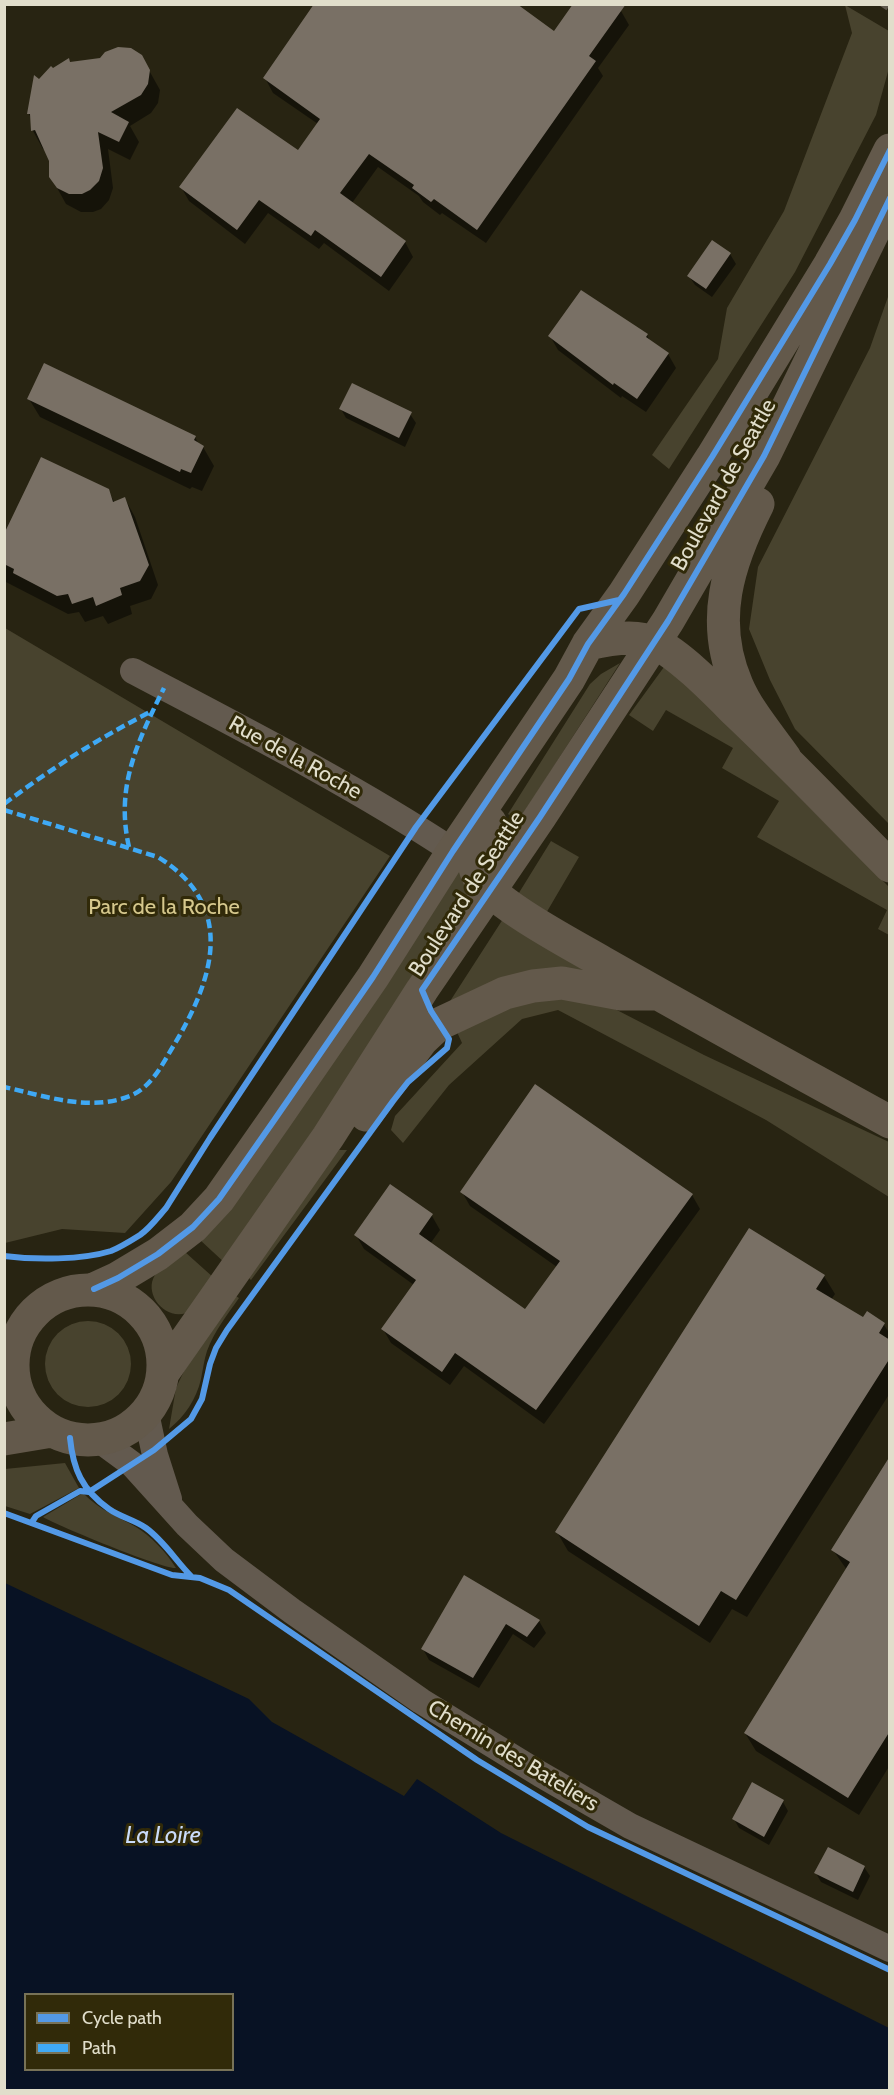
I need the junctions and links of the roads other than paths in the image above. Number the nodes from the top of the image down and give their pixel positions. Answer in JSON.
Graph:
{"nodes":[{"id":1,"x":890,"y":150,"type":"edge"},
{"id":2,"x":890,"y":198,"type":"edge"},
{"id":3,"x":852,"y":279,"type":"junction"},
{"id":4,"x":680,"y":506,"type":"junction"},
{"id":5,"x":703,"y":560,"type":"junction"},
{"id":6,"x":654,"y":643,"type":"junction"},
{"id":7,"x":588,"y":644,"type":"junction"},
{"id":8,"x":132,"y":672,"type":"dead end"},
{"id":9,"x":569,"y":679,"type":"junction"},
{"id":10,"x":785,"y":758,"type":"junction"},
{"id":11,"x":453,"y":851,"type":"junction"},
{"id":12,"x":890,"y":866,"type":"edge"},
{"id":13,"x":490,"y":890,"type":"junction"},
{"id":14,"x":658,"y":994,"type":"junction"},
{"id":15,"x":890,"y":1122,"type":"edge"},
{"id":16,"x":328,"y":1137,"type":"junction"},
{"id":17,"x":94,"y":1289,"type":"junction"},
{"id":18,"x":9,"y":1358,"type":"edge"},
{"id":19,"x":163,"y":1373,"type":"junction"},
{"id":20,"x":146,"y":1413,"type":"junction"},
{"id":21,"x":52,"y":1431,"type":"junction"},
{"id":22,"x":4,"y":1439,"type":"edge"},
{"id":23,"x":98,"y":1439,"type":"junction"},
{"id":24,"x":172,"y":1508,"type":"junction"},
{"id":25,"x":890,"y":1949,"type":"edge"}],
"edges":[{"from":1,"to":4,"type":"main road","name":"Boulevard de Seattle"},
{"from":2,"to":3,"type":"main road","name":"Boulevard de Seattle"},
{"from":3,"to":5,"type":"main road","name":"Boulevard de Seattle"},
{"from":3,"to":10,"type":"main road"},
{"from":4,"to":5,"type":"main road","name":"Boulevard de Seattle"},
{"from":4,"to":7,"type":"main road","name":"Boulevard de Seattle"},
{"from":5,"to":6,"type":"main road","name":"Boulevard de Seattle"},
{"from":6,"to":7,"type":"main road"},
{"from":6,"to":10,"type":"main road"},
{"from":6,"to":13,"type":"main road","name":"Boulevard de Seattle"},
{"from":7,"to":9,"type":"main road","name":"Boulevard de Seattle"},
{"from":8,"to":11,"type":"street","name":"Rue de la Roche"},
{"from":9,"to":11,"type":"main road","name":"Boulevard de Seattle"},
{"from":9,"to":13,"type":"main road","name":"Boulevard de Seattle"},
{"from":10,"to":12,"type":"main road"},
{"from":11,"to":17,"type":"main road","name":"Boulevard de Seattle"},
{"from":13,"to":14,"type":"main road"},
{"from":13,"to":16,"type":"main road","name":"Boulevard de Seattle"},
{"from":14,"to":15,"type":"main road"},
{"from":14,"to":16,"type":"main road"},
{"from":16,"to":19,"type":"main road","name":"Boulevard de Seattle"},
{"from":17,"to":18,"type":"main road"},
{"from":17,"to":19,"type":"main road"},
{"from":18,"to":21,"type":"main road"},
{"from":19,"to":20,"type":"main road"},
{"from":20,"to":23,"type":"main road"},
{"from":20,"to":24,"type":"street","name":"Chemin des Bateliers"},
{"from":21,"to":22,"type":"main road"},
{"from":21,"to":23,"type":"main road"},
{"from":23,"to":24,"type":"street","name":"Chemin des Bateliers"},
{"from":24,"to":25,"type":"street","name":"Chemin des Bateliers"}]}
